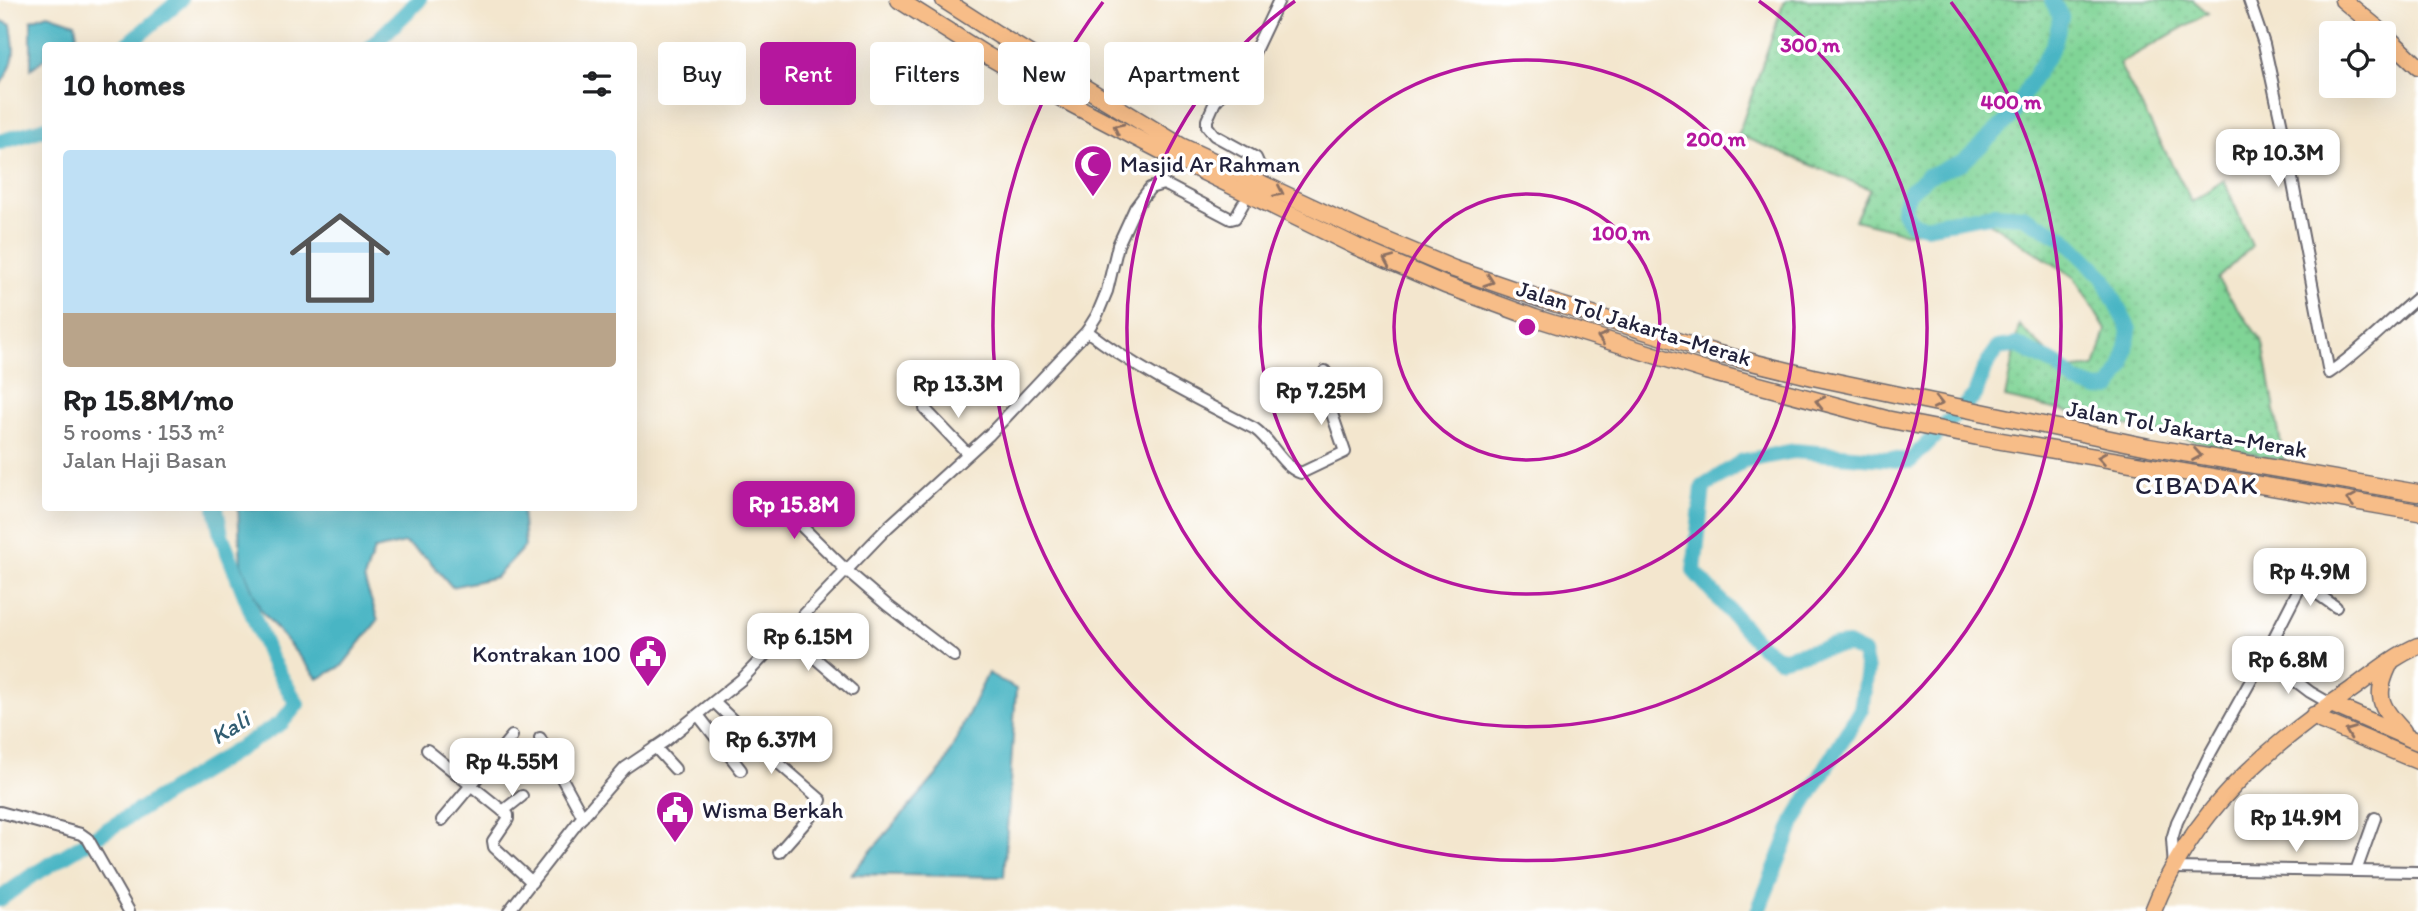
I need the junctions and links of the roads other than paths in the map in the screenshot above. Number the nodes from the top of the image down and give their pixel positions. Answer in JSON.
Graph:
{"nodes":[{"id":1,"x":899,"y":0,"type":"edge"},
{"id":2,"x":944,"y":0,"type":"edge"},
{"id":3,"x":1279,"y":0,"type":"edge"},
{"id":4,"x":2249,"y":0,"type":"edge"},
{"id":5,"x":2329,"y":0,"type":"edge"},
{"id":6,"x":2343,"y":0,"type":"edge"},
{"id":7,"x":2364,"y":18,"type":"junction"},
{"id":8,"x":2368,"y":21,"type":"edge"},
{"id":9,"x":2396,"y":46,"type":"edge"},
{"id":10,"x":2418,"y":66,"type":"edge"},
{"id":11,"x":1256,"y":176,"type":"dead end"},
{"id":12,"x":1243,"y":204,"type":"dead end"},
{"id":13,"x":2418,"y":297,"type":"edge"},
{"id":14,"x":1087,"y":331,"type":"junction"},
{"id":15,"x":1325,"y":371,"type":"dead end"},
{"id":16,"x":925,"y":409,"type":"dead end"},
{"id":17,"x":967,"y":453,"type":"junction"},
{"id":18,"x":765,"y":490,"type":"dead end"},
{"id":19,"x":2418,"y":493,"type":"edge"},
{"id":20,"x":2418,"y":512,"type":"edge"},
{"id":21,"x":845,"y":569,"type":"junction"},
{"id":22,"x":2336,"y":607,"type":"dead end"},
{"id":23,"x":785,"y":632,"type":"junction"},
{"id":24,"x":2415,"y":644,"type":"edge"},
{"id":25,"x":954,"y":656,"type":"dead end"},
{"id":26,"x":2264,"y":657,"type":"junction"},
{"id":27,"x":2390,"y":663,"type":"junction"},
{"id":28,"x":852,"y":690,"type":"dead end"},
{"id":29,"x":715,"y":702,"type":"junction"},
{"id":30,"x":2331,"y":704,"type":"junction"},
{"id":31,"x":698,"y":715,"type":"junction"},
{"id":32,"x":2314,"y":715,"type":"junction"},
{"id":33,"x":512,"y":736,"type":"dead end"},
{"id":34,"x":540,"y":738,"type":"dead end"},
{"id":35,"x":2412,"y":738,"type":"edge"},
{"id":36,"x":656,"y":747,"type":"junction"},
{"id":37,"x":427,"y":750,"type":"dead end"},
{"id":38,"x":2418,"y":761,"type":"edge"},
{"id":39,"x":675,"y":769,"type":"dead end"},
{"id":40,"x":741,"y":771,"type":"dead end"},
{"id":41,"x":470,"y":786,"type":"junction"},
{"id":42,"x":522,"y":796,"type":"dead end"},
{"id":43,"x":503,"y":811,"type":"junction"},
{"id":44,"x":0,"y":812,"type":"edge"},
{"id":45,"x":583,"y":817,"type":"junction"},
{"id":46,"x":2375,"y":818,"type":"dead end"},
{"id":47,"x":442,"y":820,"type":"dead end"},
{"id":48,"x":779,"y":852,"type":"dead end"},
{"id":49,"x":2174,"y":868,"type":"junction"},
{"id":50,"x":2356,"y":871,"type":"junction"},
{"id":51,"x":2418,"y":872,"type":"edge"},
{"id":52,"x":532,"y":882,"type":"junction"},
{"id":53,"x":129,"y":911,"type":"edge"},
{"id":54,"x":509,"y":911,"type":"edge"},
{"id":55,"x":2153,"y":911,"type":"edge"}],
"edges":[{"from":20,"to":1,"type":"highway","name":"Jalan Tol Jakarta–Merak","one_way":true},
{"from":2,"to":19,"type":"highway","name":"Jalan Tol Jakarta–Merak","one_way":true},
{"from":3,"to":11,"type":"street"},
{"from":4,"to":13,"type":"street"},
{"from":5,"to":7,"type":"highway"},
{"from":6,"to":7,"type":"highway"},
{"from":7,"to":8,"type":"highway"},
{"from":9,"to":10,"type":"highway"},
{"from":12,"to":14,"type":"street"},
{"from":14,"to":15,"type":"street"},
{"from":14,"to":17,"type":"street"},
{"from":16,"to":17,"type":"street"},
{"from":17,"to":21,"type":"street"},
{"from":18,"to":21,"type":"street"},
{"from":21,"to":23,"type":"street"},
{"from":21,"to":25,"type":"street"},
{"from":22,"to":26,"type":"street"},
{"from":23,"to":28,"type":"street"},
{"from":23,"to":29,"type":"street"},
{"from":24,"to":27,"type":"highway"},
{"from":26,"to":30,"type":"street"},
{"from":26,"to":49,"type":"street"},
{"from":27,"to":30,"type":"highway"},
{"from":27,"to":35,"type":"highway"},
{"from":29,"to":31,"type":"street"},
{"from":29,"to":48,"type":"street"},
{"from":30,"to":32,"type":"highway"},
{"from":30,"to":35,"type":"highway"},
{"from":31,"to":36,"type":"street"},
{"from":31,"to":40,"type":"street"},
{"from":38,"to":32,"type":"highway","one_way":true},
{"from":32,"to":49,"type":"highway"},
{"from":33,"to":41,"type":"street"},
{"from":34,"to":45,"type":"street"},
{"from":36,"to":39,"type":"street"},
{"from":36,"to":45,"type":"street"},
{"from":37,"to":41,"type":"street"},
{"from":41,"to":43,"type":"street"},
{"from":41,"to":47,"type":"street"},
{"from":42,"to":43,"type":"street"},
{"from":43,"to":52,"type":"street"},
{"from":44,"to":53,"type":"street"},
{"from":45,"to":52,"type":"street"},
{"from":46,"to":50,"type":"street"},
{"from":49,"to":50,"type":"street"},
{"from":49,"to":55,"type":"highway"},
{"from":50,"to":51,"type":"street"},
{"from":52,"to":54,"type":"street"}]}
